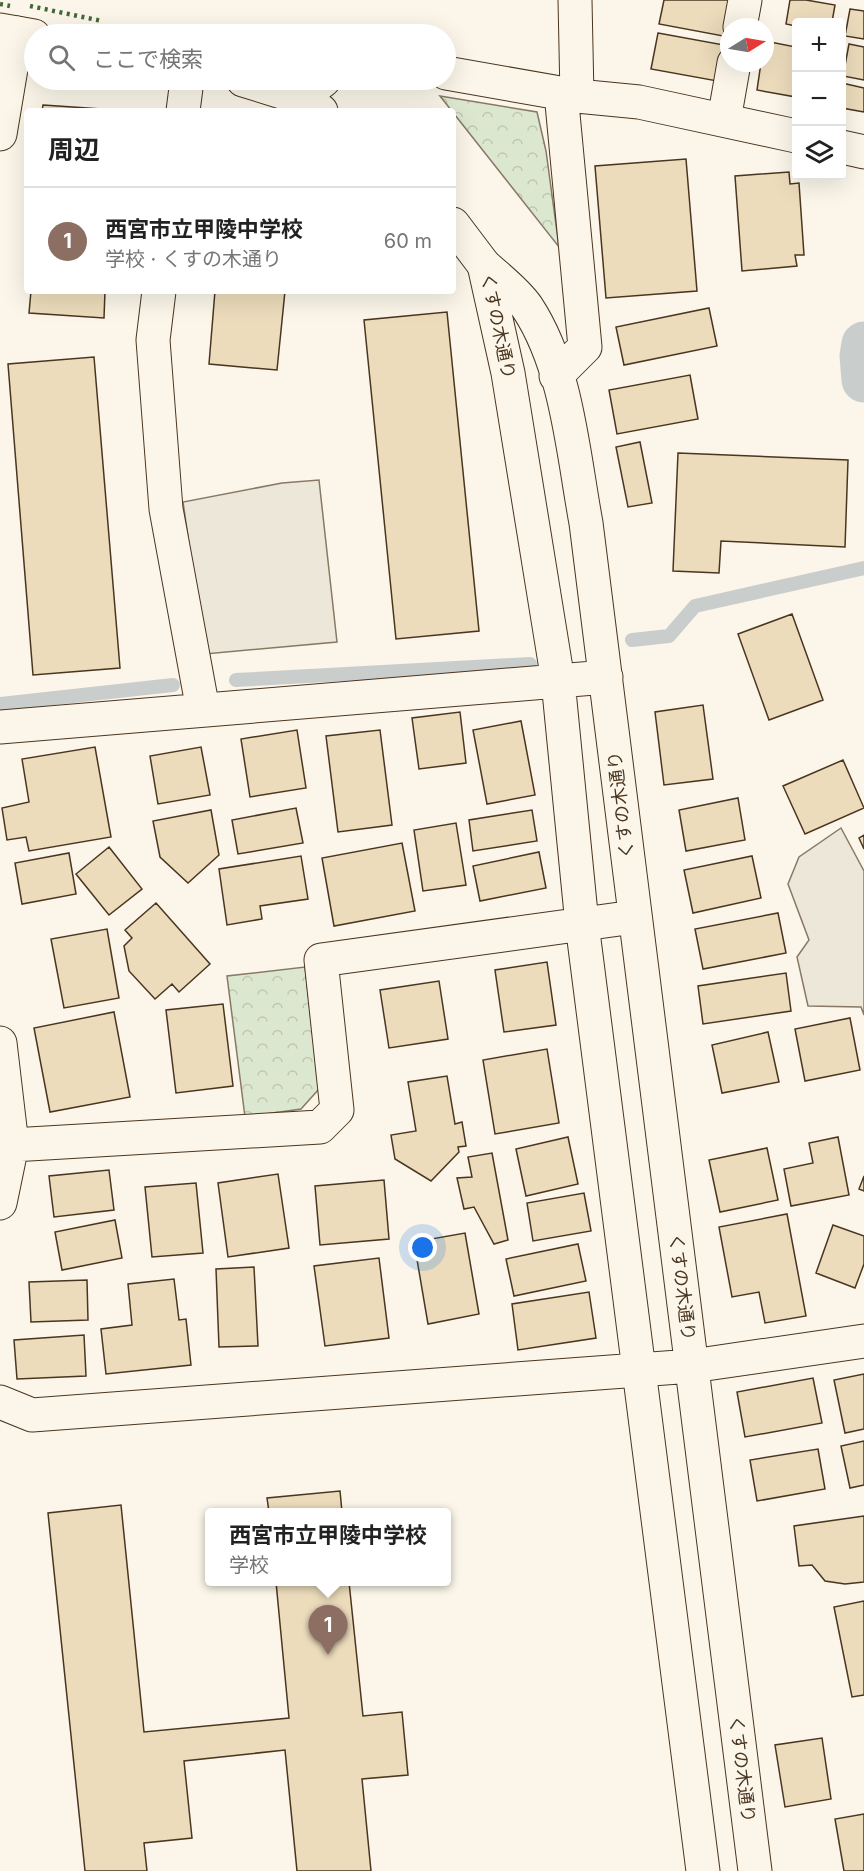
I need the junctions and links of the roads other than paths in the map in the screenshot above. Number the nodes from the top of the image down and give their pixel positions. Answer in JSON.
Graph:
{"nodes":[{"id":1,"x":575,"y":0,"type":"edge"},
{"id":2,"x":745,"y":0,"type":"edge"},
{"id":3,"x":742,"y":18,"type":"edge"},
{"id":4,"x":17,"y":33,"type":"edge"},
{"id":5,"x":732,"y":72,"type":"edge"},
{"id":6,"x":456,"y":75,"type":"edge"},
{"id":7,"x":186,"y":90,"type":"edge"},
{"id":8,"x":288,"y":90,"type":"edge"},
{"id":9,"x":569,"y":95,"type":"junction"},
{"id":10,"x":315,"y":96,"type":"edge"},
{"id":11,"x":183,"y":108,"type":"edge"},
{"id":12,"x":724,"y":120,"type":"junction"},
{"id":13,"x":0,"y":134,"type":"edge"},
{"id":14,"x":792,"y":135,"type":"edge"},
{"id":15,"x":846,"y":148,"type":"edge"},
{"id":16,"x":864,"y":152,"type":"edge"},
{"id":17,"x":456,"y":228,"type":"edge"},
{"id":18,"x":484,"y":265,"type":"junction"},
{"id":19,"x":159,"y":294,"type":"edge"},
{"id":20,"x":556,"y":376,"type":"junction"},
{"id":21,"x":606,"y":677,"type":"junction"},
{"id":22,"x":558,"y":681,"type":"junction"},
{"id":23,"x":203,"y":710,"type":"junction"},
{"id":24,"x":0,"y":727,"type":"edge"},
{"id":25,"x":634,"y":917,"type":"junction"},
{"id":26,"x":582,"y":924,"type":"junction"},
{"id":27,"x":0,"y":1043,"type":"edge"},
{"id":28,"x":6,"y":1144,"type":"edge"},
{"id":29,"x":0,"y":1203,"type":"edge"},
{"id":30,"x":864,"y":1341,"type":"edge"},
{"id":31,"x":692,"y":1366,"type":"junction"},
{"id":32,"x":639,"y":1370,"type":"junction"},
{"id":33,"x":0,"y":1402,"type":"edge"},
{"id":34,"x":703,"y":1871,"type":"edge"},
{"id":35,"x":755,"y":1871,"type":"edge"}],
"edges":[{"from":1,"to":9,"type":"street"},
{"from":2,"to":3,"type":"street"},
{"from":4,"to":13,"type":"street"},
{"from":5,"to":12,"type":"street"},
{"from":6,"to":9,"type":"street"},
{"from":7,"to":11,"type":"street"},
{"from":8,"to":10,"type":"street"},
{"from":9,"to":12,"type":"street"},
{"from":9,"to":20,"type":"street"},
{"from":12,"to":14,"type":"street"},
{"from":15,"to":16,"type":"street"},
{"from":17,"to":18,"type":"street"},
{"from":18,"to":20,"type":"street","name":"くすの木通り"},
{"from":18,"to":22,"type":"street","name":"くすの木通り"},
{"from":19,"to":23,"type":"street"},
{"from":20,"to":21,"type":"street","name":"くすの木通り"},
{"from":21,"to":22,"type":"street"},
{"from":21,"to":25,"type":"street","name":"くすの木通り"},
{"from":22,"to":23,"type":"street"},
{"from":22,"to":26,"type":"street","name":"くすの木通り"},
{"from":23,"to":24,"type":"street"},
{"from":25,"to":26,"type":"street"},
{"from":25,"to":31,"type":"street","name":"くすの木通り"},
{"from":26,"to":28,"type":"street"},
{"from":26,"to":32,"type":"street","name":"くすの木通り"},
{"from":27,"to":28,"type":"street"},
{"from":28,"to":29,"type":"street"},
{"from":30,"to":31,"type":"street"},
{"from":31,"to":32,"type":"street"},
{"from":31,"to":35,"type":"street","name":"くすの木通り"},
{"from":32,"to":33,"type":"street"},
{"from":32,"to":34,"type":"street","name":"くすの木通り"}]}
